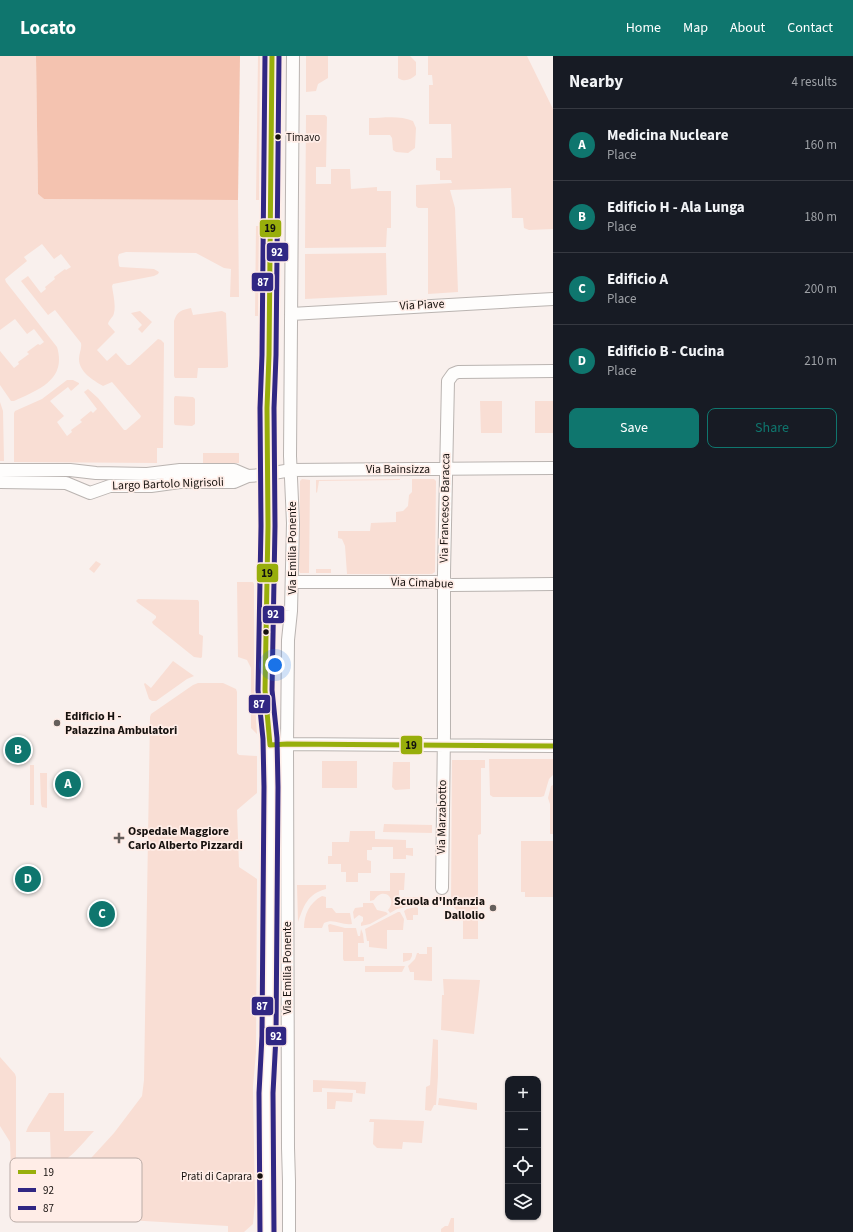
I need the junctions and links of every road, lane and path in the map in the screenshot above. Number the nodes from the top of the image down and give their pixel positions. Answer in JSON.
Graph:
{"nodes":[{"id":1,"x":272,"y":56,"type":"edge"},
{"id":2,"x":293,"y":56,"type":"edge"},
{"id":3,"x":553,"y":299,"type":"edge"},
{"id":4,"x":291,"y":314,"type":"junction"},
{"id":5,"x":553,"y":371,"type":"edge"},
{"id":6,"x":553,"y":468,"type":"edge"},
{"id":7,"x":446,"y":469,"type":"junction"},
{"id":8,"x":0,"y":470,"type":"edge"},
{"id":9,"x":290,"y":470,"type":"junction"},
{"id":10,"x":268,"y":475,"type":"junction"},
{"id":11,"x":248,"y":476,"type":"junction"},
{"id":12,"x":0,"y":482,"type":"edge"},
{"id":13,"x":292,"y":582,"type":"junction"},
{"id":14,"x":444,"y":583,"type":"junction"},
{"id":15,"x":553,"y":584,"type":"edge"},
{"id":16,"x":287,"y":744,"type":"junction"},
{"id":17,"x":270,"y":745,"type":"junction"},
{"id":18,"x":443,"y":745,"type":"junction"},
{"id":19,"x":553,"y":746,"type":"edge"},
{"id":20,"x":442,"y":888,"type":"dead end"},
{"id":21,"x":267,"y":1232,"type":"edge"},
{"id":22,"x":289,"y":1232,"type":"edge"}],
"edges":[{"from":1,"to":10,"type":"main road","name":"Via Emilia Ponente"},
{"from":2,"to":4,"type":"street","name":"Via Emilia Ponente"},
{"from":3,"to":4,"type":"street","name":"Via Piave"},
{"from":4,"to":9,"type":"street","name":"Via Emilia Ponente"},
{"from":5,"to":7,"type":"street","name":"Via Francesco Baracca"},
{"from":6,"to":7,"type":"street","name":"Via Bainsizza"},
{"from":7,"to":9,"type":"street","name":"Via Bainsizza"},
{"from":7,"to":14,"type":"street","name":"Via Francesco Baracca"},
{"from":8,"to":11,"type":"street","name":"Largo Bartolo Nigrisoli"},
{"from":9,"to":10,"type":"street","name":"Largo Bartolo Nigrisoli"},
{"from":9,"to":13,"type":"street","name":"Via Emilia Ponente"},
{"from":10,"to":11,"type":"street","name":"Largo Bartolo Nigrisoli"},
{"from":10,"to":17,"type":"main road","name":"Via Emilia Ponente"},
{"from":11,"to":12,"type":"street","name":"Largo Bartolo Nigrisoli"},
{"from":13,"to":14,"type":"street","name":"Via Cimabue"},
{"from":13,"to":16,"type":"street","name":"Via Emilia Ponente"},
{"from":14,"to":15,"type":"street","name":"Via Cimabue"},
{"from":14,"to":18,"type":"street","name":"Via Francesco Baracca"},
{"from":16,"to":17,"type":"street"},
{"from":16,"to":18,"type":"street"},
{"from":16,"to":22,"type":"street","name":"Via Emilia Ponente"},
{"from":17,"to":21,"type":"main road","name":"Via Emilia Ponente"},
{"from":18,"to":19,"type":"street"},
{"from":18,"to":20,"type":"street","name":"Via Marzabotto"}]}
